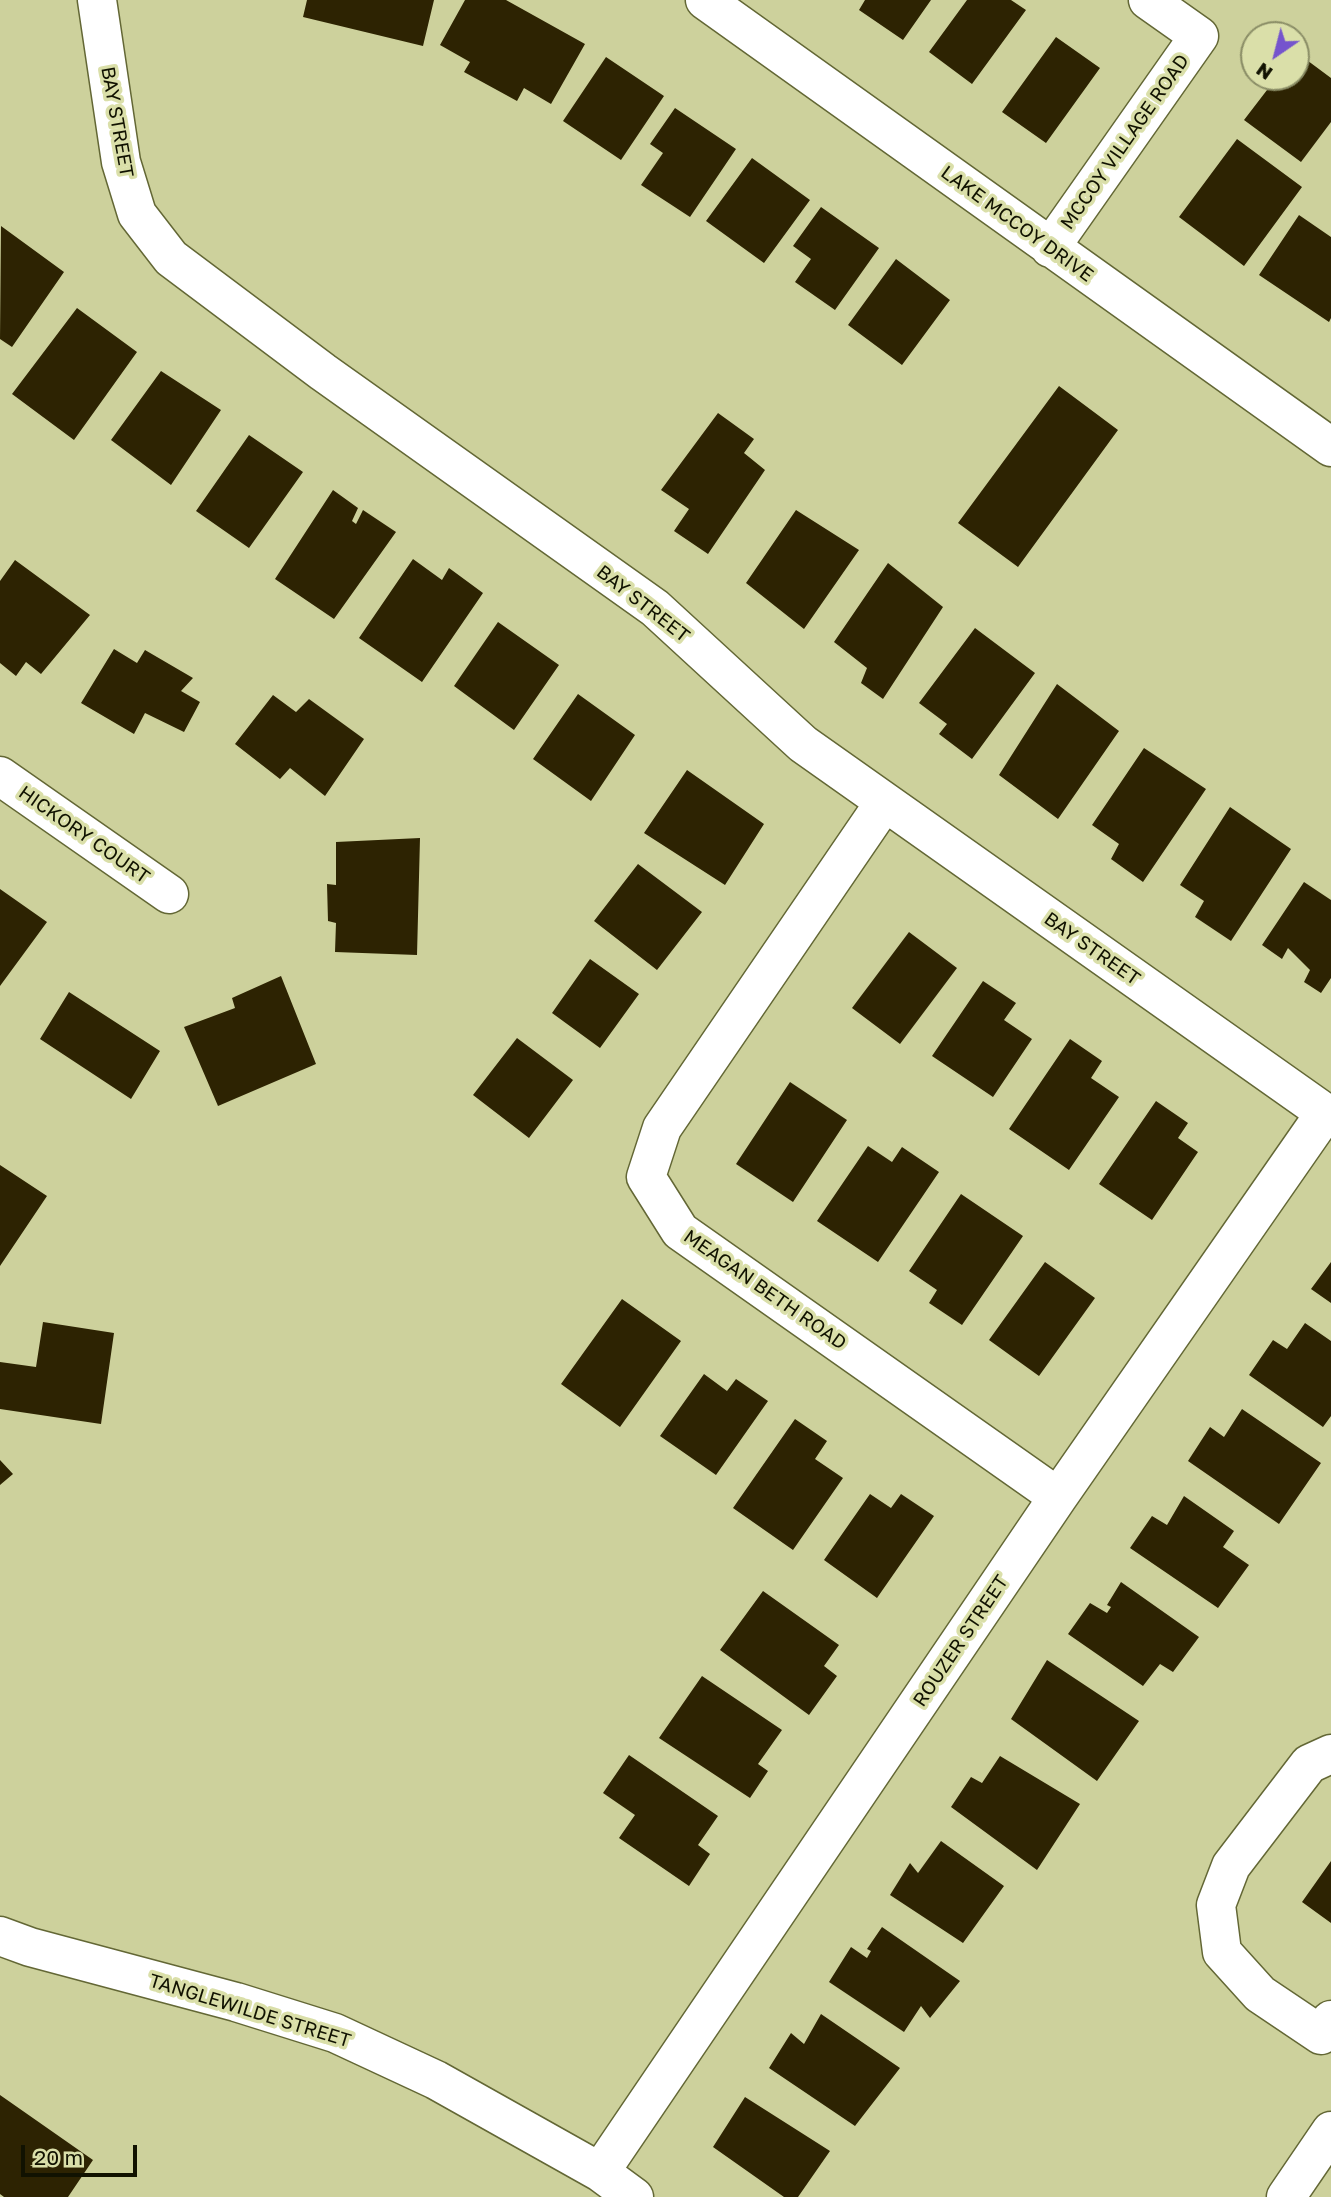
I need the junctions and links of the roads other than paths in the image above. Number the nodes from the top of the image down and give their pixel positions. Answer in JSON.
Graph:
{"nodes":[{"id":1,"x":97,"y":0,"type":"edge"},
{"id":2,"x":705,"y":0,"type":"edge"},
{"id":3,"x":1149,"y":0,"type":"edge"},
{"id":4,"x":1050,"y":248,"type":"junction"},
{"id":5,"x":1325,"y":431,"type":"edge"},
{"id":6,"x":0,"y":776,"type":"edge"},
{"id":7,"x":884,"y":803,"type":"junction"},
{"id":8,"x":169,"y":894,"type":"dead end"},
{"id":9,"x":1328,"y":1115,"type":"edge"},
{"id":10,"x":1058,"y":1497,"type":"junction"},
{"id":11,"x":1331,"y":1754,"type":"edge"},
{"id":12,"x":0,"y":1936,"type":"edge"},
{"id":13,"x":1328,"y":2033,"type":"edge"},
{"id":14,"x":1331,"y":2131,"type":"edge"},
{"id":15,"x":600,"y":2172,"type":"junction"},
{"id":16,"x":634,"y":2197,"type":"edge"},
{"id":17,"x":1286,"y":2197,"type":"edge"}],
"edges":[{"from":1,"to":7,"type":"street","name":"BAY STREET"},
{"from":2,"to":4,"type":"street","name":"LAKE MCCOY DRIVE"},
{"from":3,"to":4,"type":"street","name":"MCCOY VILLAGE ROAD"},
{"from":4,"to":5,"type":"street","name":"LAKE MCCOY DRIVE"},
{"from":6,"to":8,"type":"street","name":"HICKORY COURT"},
{"from":7,"to":9,"type":"street","name":"BAY STREET"},
{"from":7,"to":10,"type":"street","name":"MEAGAN BETH ROAD"},
{"from":9,"to":10,"type":"street","name":"ROUZER STREET"},
{"from":10,"to":15,"type":"street","name":"ROUZER STREET"},
{"from":11,"to":13,"type":"street"},
{"from":12,"to":15,"type":"street","name":"TANGLEWILDE STREET"},
{"from":14,"to":17,"type":"street"},
{"from":15,"to":16,"type":"street","name":"TANGLEWILDE STREET"}]}
